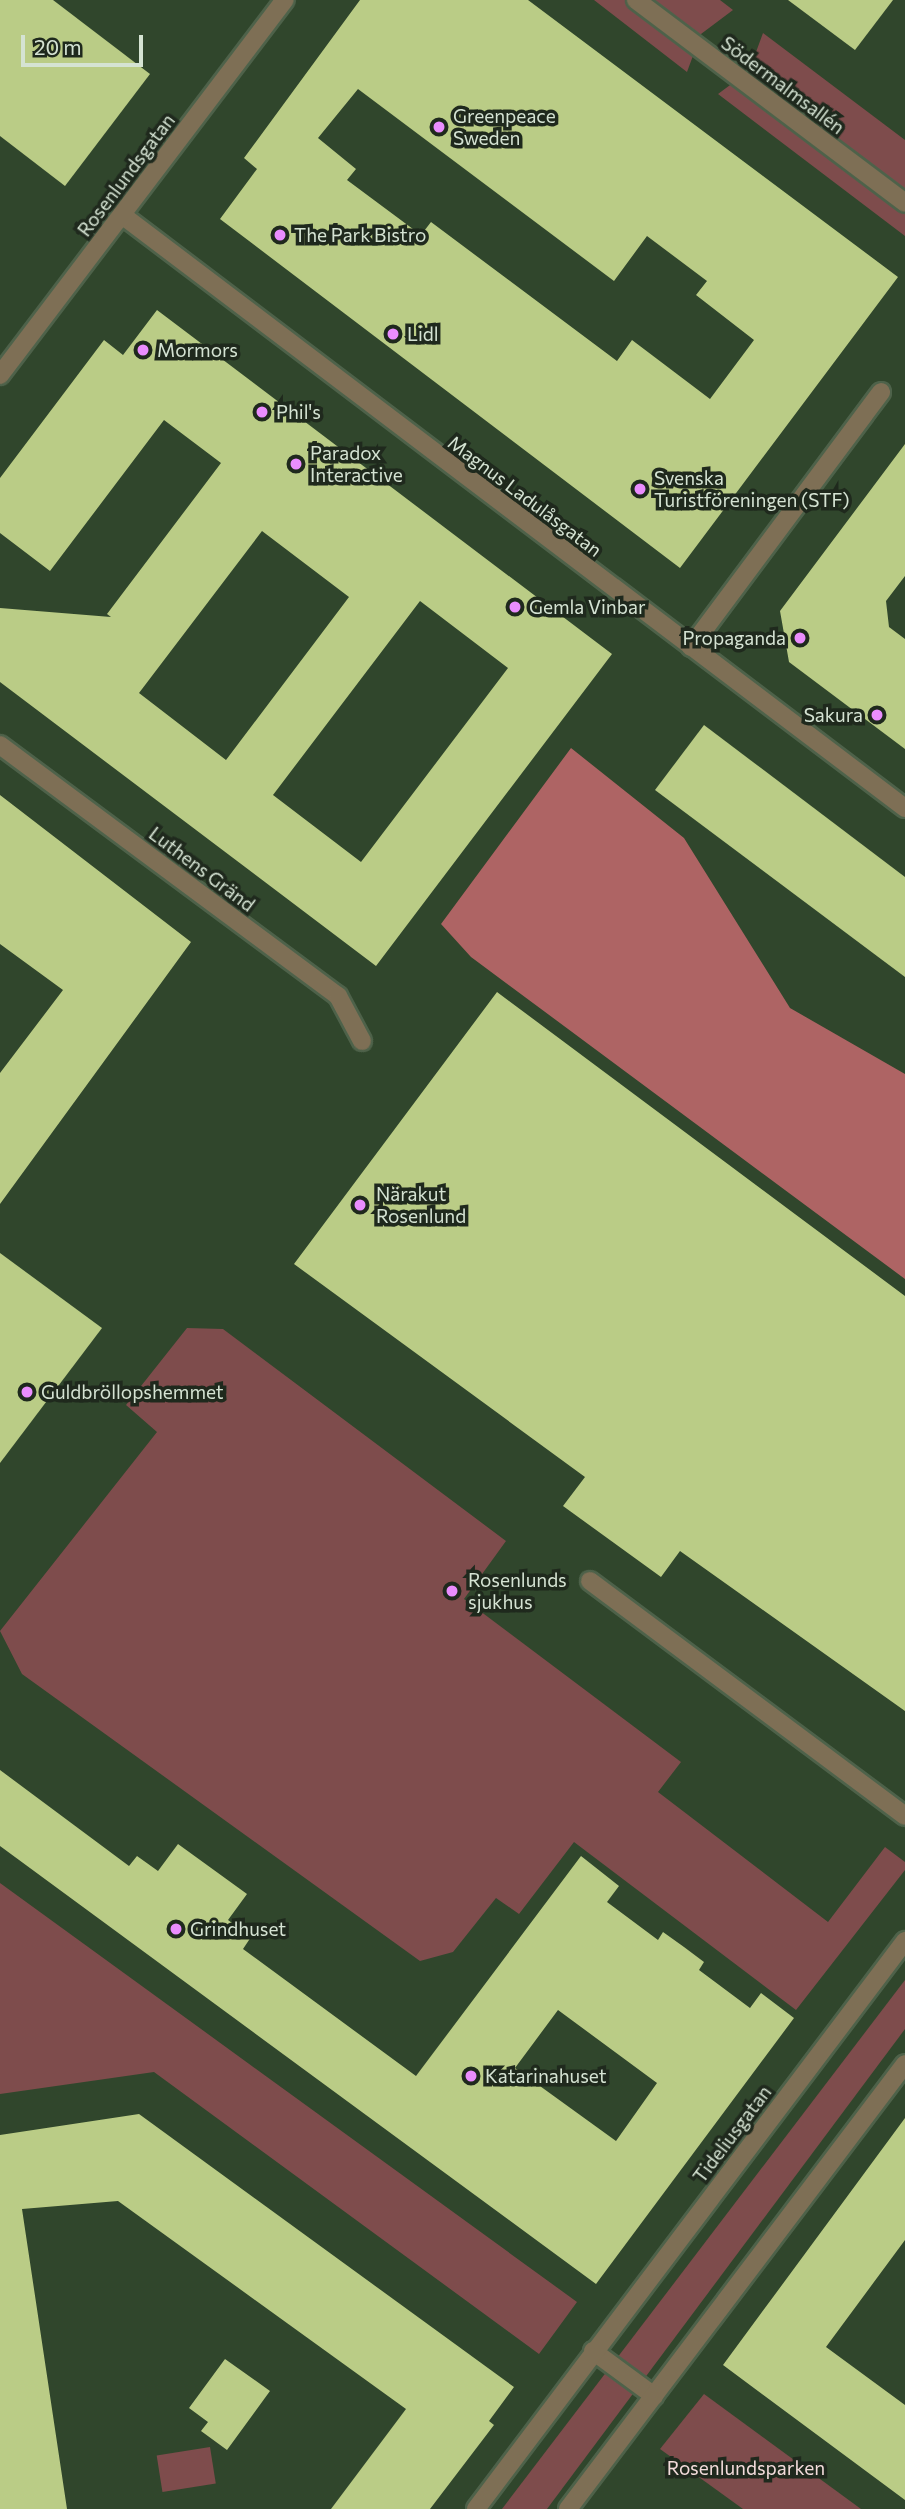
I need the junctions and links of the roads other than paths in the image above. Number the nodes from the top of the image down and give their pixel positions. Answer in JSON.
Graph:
{"nodes":[{"id":1,"x":285,"y":0,"type":"edge"},
{"id":2,"x":636,"y":0,"type":"edge"},
{"id":3,"x":905,"y":203,"type":"edge"},
{"id":4,"x":122,"y":215,"type":"junction"},
{"id":5,"x":0,"y":375,"type":"edge"},
{"id":6,"x":881,"y":392,"type":"dead end"},
{"id":7,"x":691,"y":647,"type":"junction"},
{"id":8,"x":0,"y":745,"type":"edge"},
{"id":9,"x":905,"y":808,"type":"edge"},
{"id":10,"x":362,"y":1041,"type":"dead end"},
{"id":11,"x":590,"y":1581,"type":"dead end"},
{"id":12,"x":905,"y":1816,"type":"edge"},
{"id":13,"x":905,"y":1941,"type":"edge"},
{"id":14,"x":905,"y":2064,"type":"edge"},
{"id":15,"x":593,"y":2351,"type":"junction"},
{"id":16,"x":654,"y":2396,"type":"junction"},
{"id":17,"x":476,"y":2509,"type":"edge"},
{"id":18,"x":568,"y":2509,"type":"edge"}],
"edges":[{"from":1,"to":4,"type":"street","name":"Rosenlundsgatan"},
{"from":2,"to":3,"type":"street","name":"Södermalmsallén"},
{"from":4,"to":5,"type":"street","name":"Rosenlundsgatan"},
{"from":4,"to":7,"type":"street","name":"Magnus Ladulåsgatan"},
{"from":6,"to":7,"type":"street"},
{"from":7,"to":9,"type":"street","name":"Magnus Ladulåsgatan"},
{"from":8,"to":10,"type":"street","name":"Luthens Gränd"},
{"from":11,"to":12,"type":"street"},
{"from":13,"to":15,"type":"street","name":"Tideliusgatan"},
{"from":14,"to":16,"type":"street"},
{"from":15,"to":16,"type":"street"},
{"from":15,"to":17,"type":"street","name":"Tideliusgatan"},
{"from":16,"to":18,"type":"street"}]}
